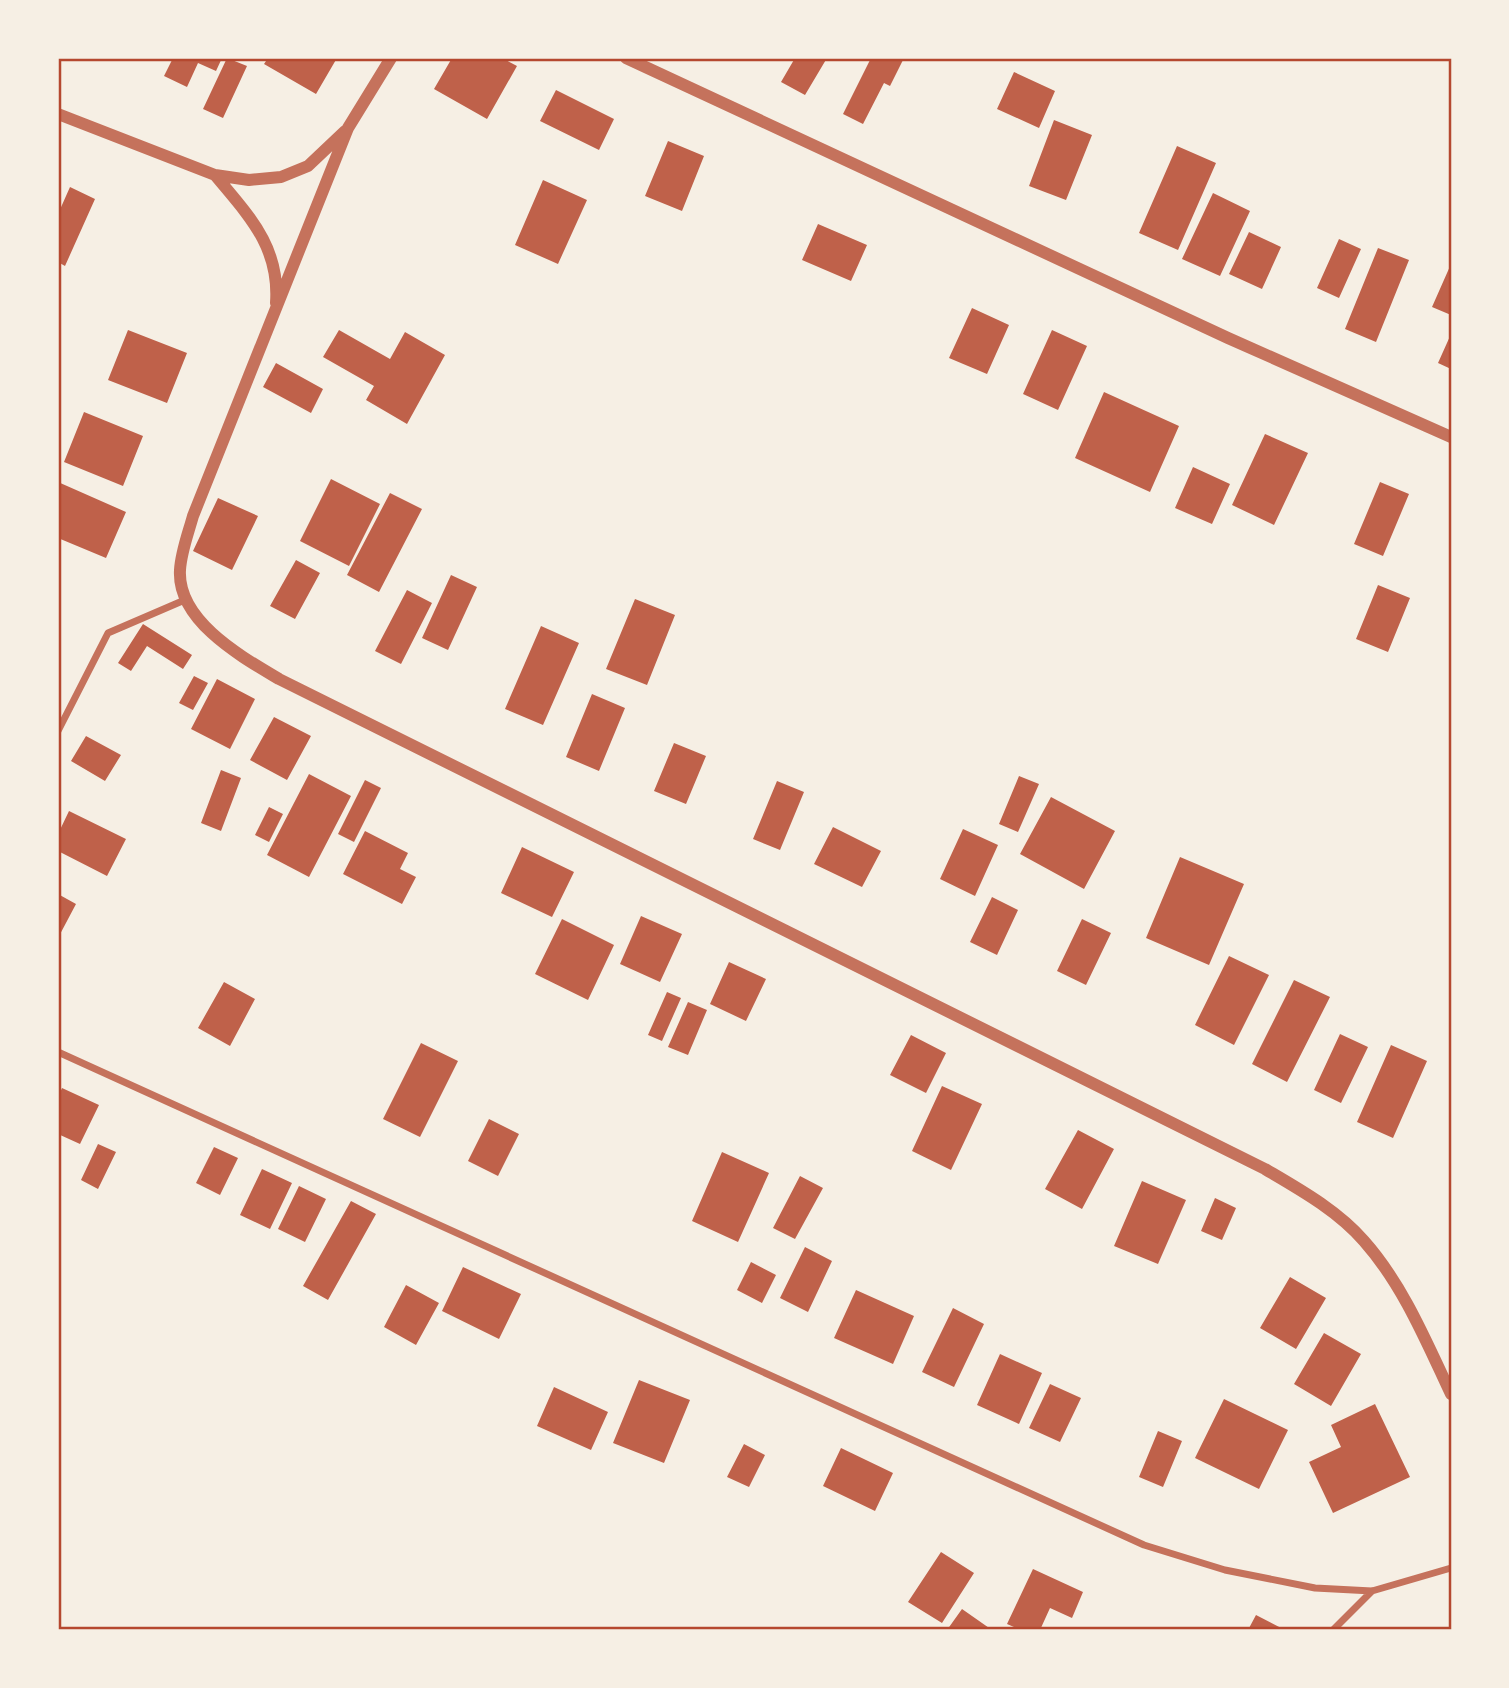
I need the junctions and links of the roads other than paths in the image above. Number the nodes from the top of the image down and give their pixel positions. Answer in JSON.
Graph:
{"nodes":[{"id":1,"x":391,"y":58,"type":"edge"},
{"id":2,"x":626,"y":58,"type":"edge"},
{"id":3,"x":58,"y":114,"type":"edge"},
{"id":4,"x":348,"y":128,"type":"junction"},
{"id":5,"x":215,"y":175,"type":"junction"},
{"id":6,"x":275,"y":314,"type":"junction"},
{"id":7,"x":1451,"y":437,"type":"edge"},
{"id":8,"x":187,"y":599,"type":"junction"},
{"id":9,"x":58,"y":731,"type":"edge"},
{"id":10,"x":58,"y":1052,"type":"edge"},
{"id":11,"x":1451,"y":1394,"type":"edge"},
{"id":12,"x":1451,"y":1568,"type":"edge"},
{"id":13,"x":1372,"y":1591,"type":"junction"},
{"id":14,"x":1333,"y":1630,"type":"edge"}],
"edges":[{"from":1,"to":4,"type":"street"},
{"from":2,"to":7,"type":"street"},
{"from":3,"to":5,"type":"street"},
{"from":4,"to":5,"type":"street"},
{"from":4,"to":6,"type":"street"},
{"from":5,"to":6,"type":"street"},
{"from":6,"to":8,"type":"street"},
{"from":8,"to":9,"type":"street"},
{"from":8,"to":11,"type":"street"},
{"from":10,"to":13,"type":"street"},
{"from":12,"to":13,"type":"street"},
{"from":13,"to":14,"type":"street"}]}
